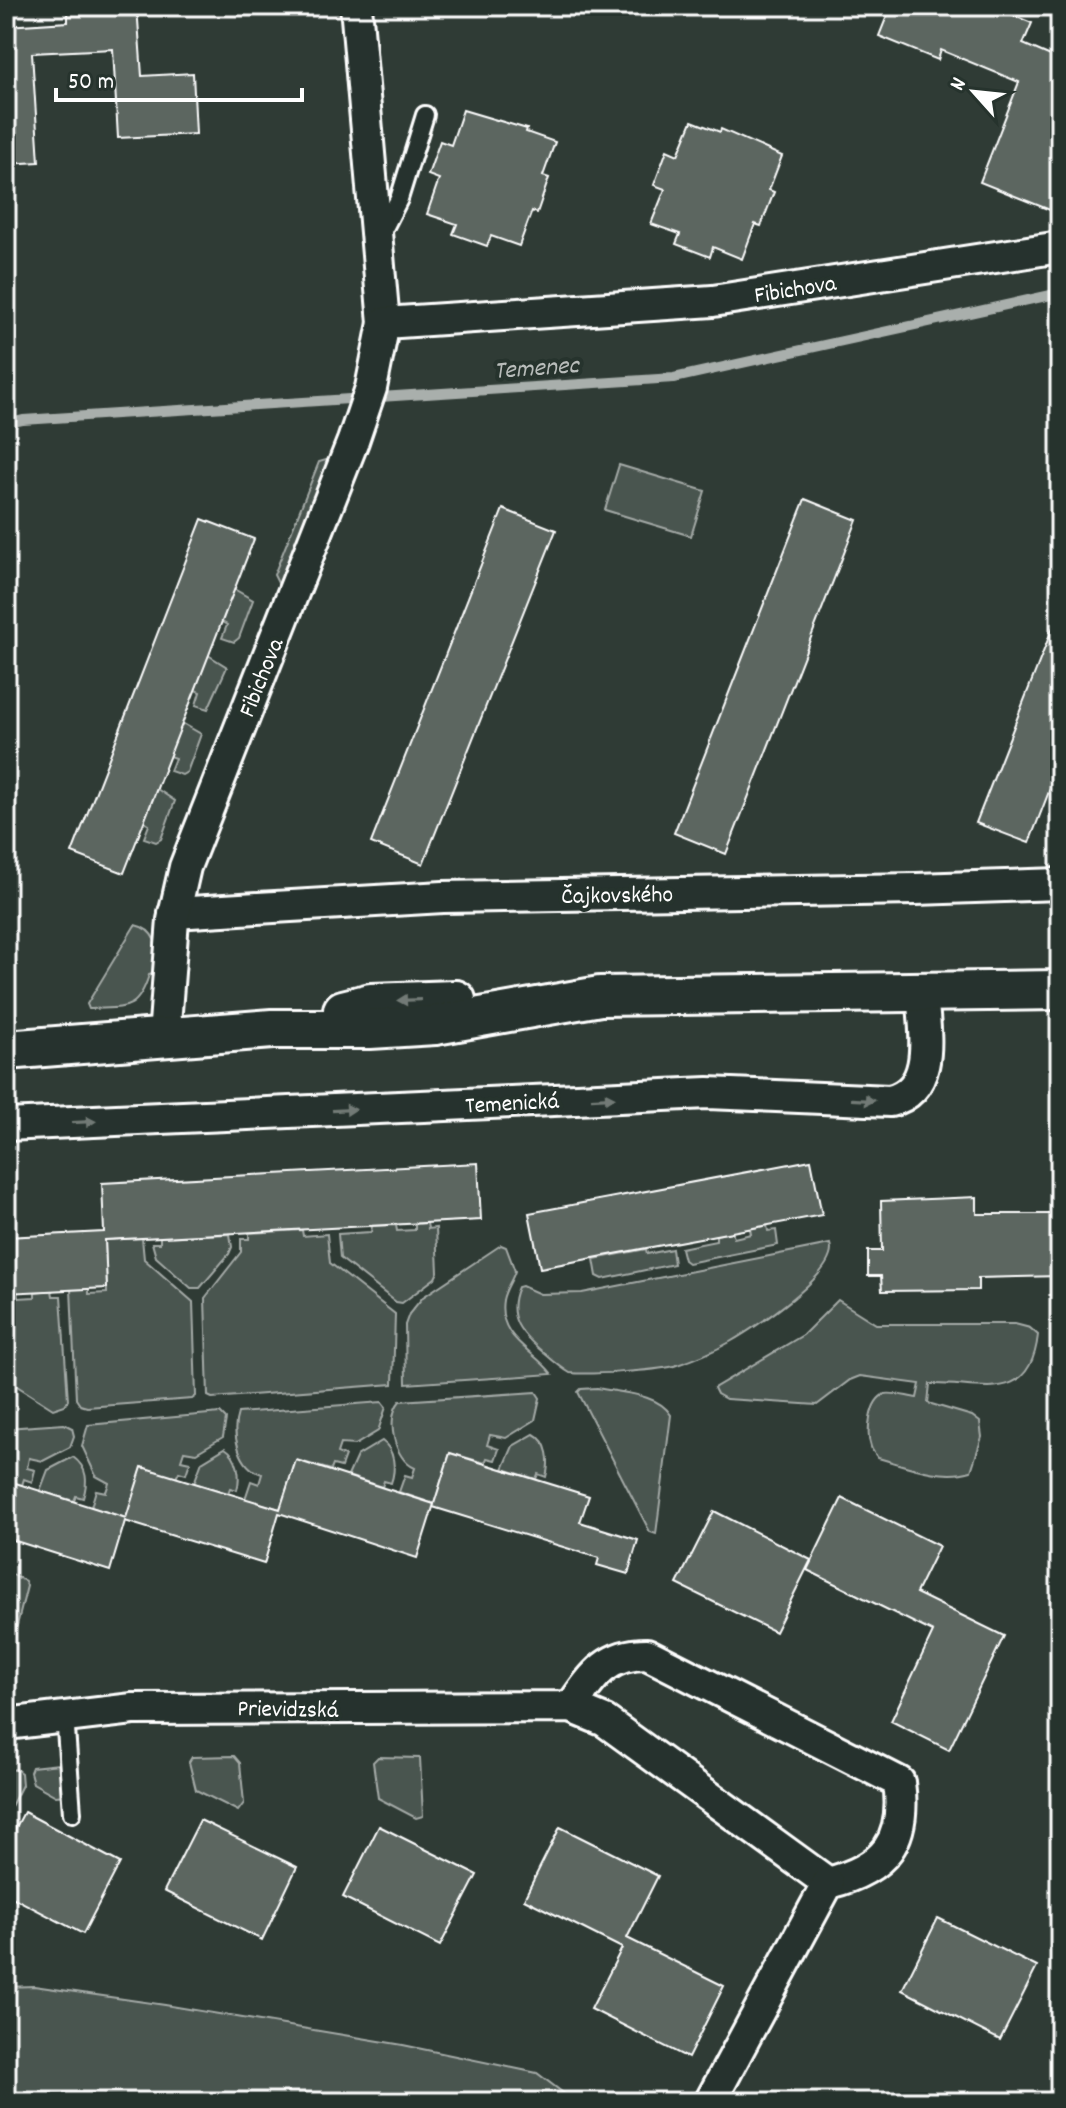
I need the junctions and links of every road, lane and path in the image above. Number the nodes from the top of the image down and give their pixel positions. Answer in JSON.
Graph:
{"nodes":[{"id":1,"x":356,"y":6,"type":"edge"},
{"id":2,"x":425,"y":115,"type":"dead end"},
{"id":3,"x":377,"y":242,"type":"junction"},
{"id":4,"x":1060,"y":247,"type":"edge"},
{"id":5,"x":384,"y":323,"type":"junction"},
{"id":6,"x":1060,"y":884,"type":"edge"},
{"id":7,"x":174,"y":913,"type":"junction"},
{"id":8,"x":1060,"y":990,"type":"edge"},
{"id":9,"x":922,"y":991,"type":"junction"},
{"id":10,"x":164,"y":1037,"type":"junction"},
{"id":11,"x":6,"y":1050,"type":"edge"},
{"id":12,"x":6,"y":1125,"type":"edge"},
{"id":13,"x":571,"y":1707,"type":"junction"},
{"id":14,"x":65,"y":1715,"type":"junction"},
{"id":15,"x":6,"y":1724,"type":"edge"},
{"id":16,"x":72,"y":1813,"type":"dead end"},
{"id":17,"x":828,"y":1883,"type":"junction"},
{"id":18,"x":710,"y":2102,"type":"edge"}],
"edges":[{"from":1,"to":3,"type":"street","name":"Fibichova"},
{"from":2,"to":3,"type":"lane"},
{"from":3,"to":5,"type":"street","name":"Fibichova"},
{"from":4,"to":5,"type":"street","name":"Fibichova"},
{"from":5,"to":7,"type":"street","name":"Fibichova"},
{"from":6,"to":7,"type":"street","name":"Čajkovského"},
{"from":7,"to":10,"type":"street","name":"Fibichova"},
{"from":8,"to":9,"type":"street"},
{"from":9,"to":10,"type":"street"},
{"from":12,"to":9,"type":"street","name":"Temenická","one_way":true},
{"from":10,"to":11,"type":"street"},
{"from":13,"to":14,"type":"street","name":"Prievidzská"},
{"from":13,"to":17,"type":"street","name":"Prievidzská"},
{"from":13,"to":17,"type":"street"},
{"from":14,"to":15,"type":"street","name":"Prievidzská"},
{"from":14,"to":16,"type":"lane"},
{"from":17,"to":18,"type":"street"}]}
